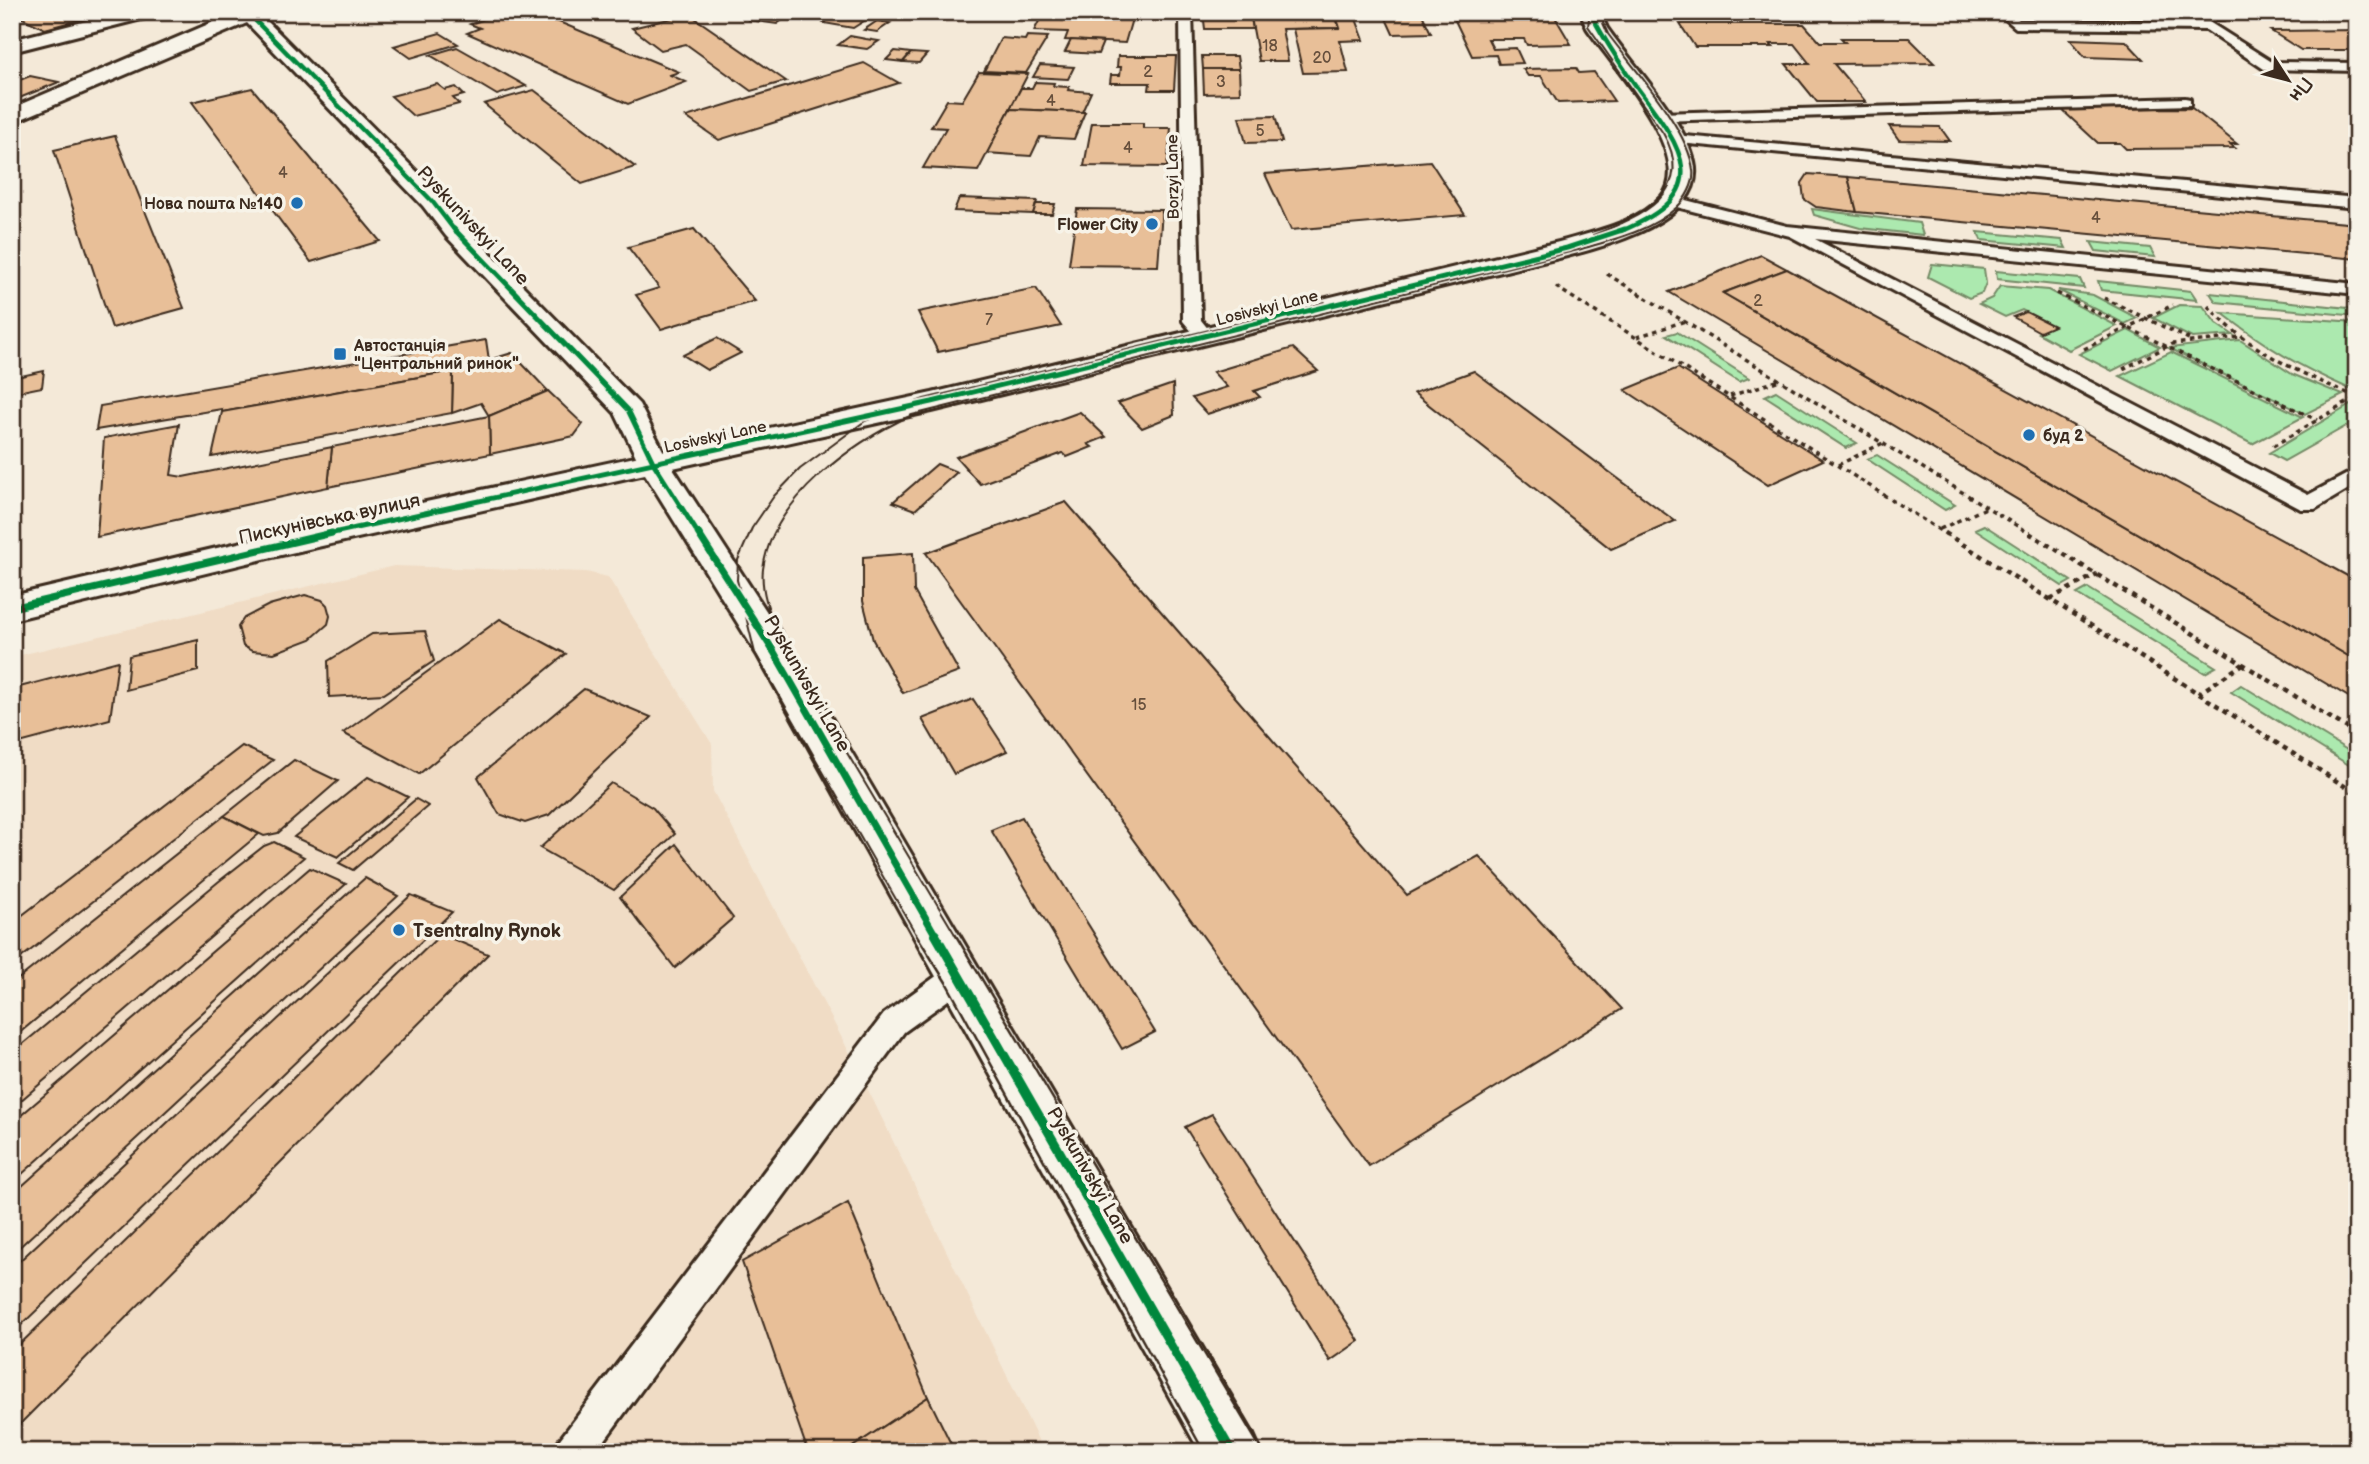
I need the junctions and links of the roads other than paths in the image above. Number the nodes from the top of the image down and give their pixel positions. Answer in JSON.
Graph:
{"nodes":[{"id":1,"x":146,"y":12,"type":"edge"},
{"id":2,"x":1186,"y":12,"type":"edge"},
{"id":3,"x":2003,"y":12,"type":"edge"},
{"id":4,"x":251,"y":13,"type":"edge"},
{"id":5,"x":1594,"y":14,"type":"edge"},
{"id":6,"x":12,"y":46,"type":"edge"},
{"id":7,"x":2357,"y":66,"type":"edge"},
{"id":8,"x":2185,"y":102,"type":"dead end"},
{"id":9,"x":12,"y":116,"type":"edge"},
{"id":10,"x":1659,"y":117,"type":"junction"},
{"id":11,"x":1674,"y":139,"type":"junction"},
{"id":12,"x":1670,"y":201,"type":"junction"},
{"id":13,"x":2357,"y":203,"type":"edge"},
{"id":14,"x":1787,"y":230,"type":"junction"},
{"id":15,"x":2357,"y":289,"type":"edge"},
{"id":16,"x":1205,"y":337,"type":"junction"},
{"id":17,"x":654,"y":464,"type":"junction"},
{"id":18,"x":2357,"y":475,"type":"edge"},
{"id":19,"x":12,"y":608,"type":"edge"},
{"id":20,"x":958,"y":976,"type":"junction"},
{"id":21,"x":573,"y":1452,"type":"edge"},
{"id":22,"x":1232,"y":1452,"type":"edge"}],
"edges":[{"from":1,"to":6,"type":"street"},
{"from":2,"to":16,"type":"lane","name":"Borzyi Lane"},
{"from":3,"to":7,"type":"lane"},
{"from":4,"to":9,"type":"street"},
{"from":4,"to":17,"type":"street","name":"Pyskunivskyi Lane"},
{"from":5,"to":10,"type":"street"},
{"from":8,"to":10,"type":"lane"},
{"from":10,"to":11,"type":"street"},
{"from":11,"to":12,"type":"street"},
{"from":11,"to":13,"type":"lane"},
{"from":12,"to":14,"type":"lane"},
{"from":12,"to":16,"type":"street","name":"Losivskyi Lane"},
{"from":14,"to":15,"type":"lane"},
{"from":14,"to":18,"type":"lane"},
{"from":16,"to":17,"type":"street","name":"Losivskyi Lane"},
{"from":17,"to":19,"type":"street","name":"Пискунівська вулиця"},
{"from":17,"to":20,"type":"street","name":"Pyskunivskyi Lane"},
{"from":20,"to":21,"type":"lane"},
{"from":20,"to":22,"type":"street","name":"Pyskunivskyi Lane"}]}
